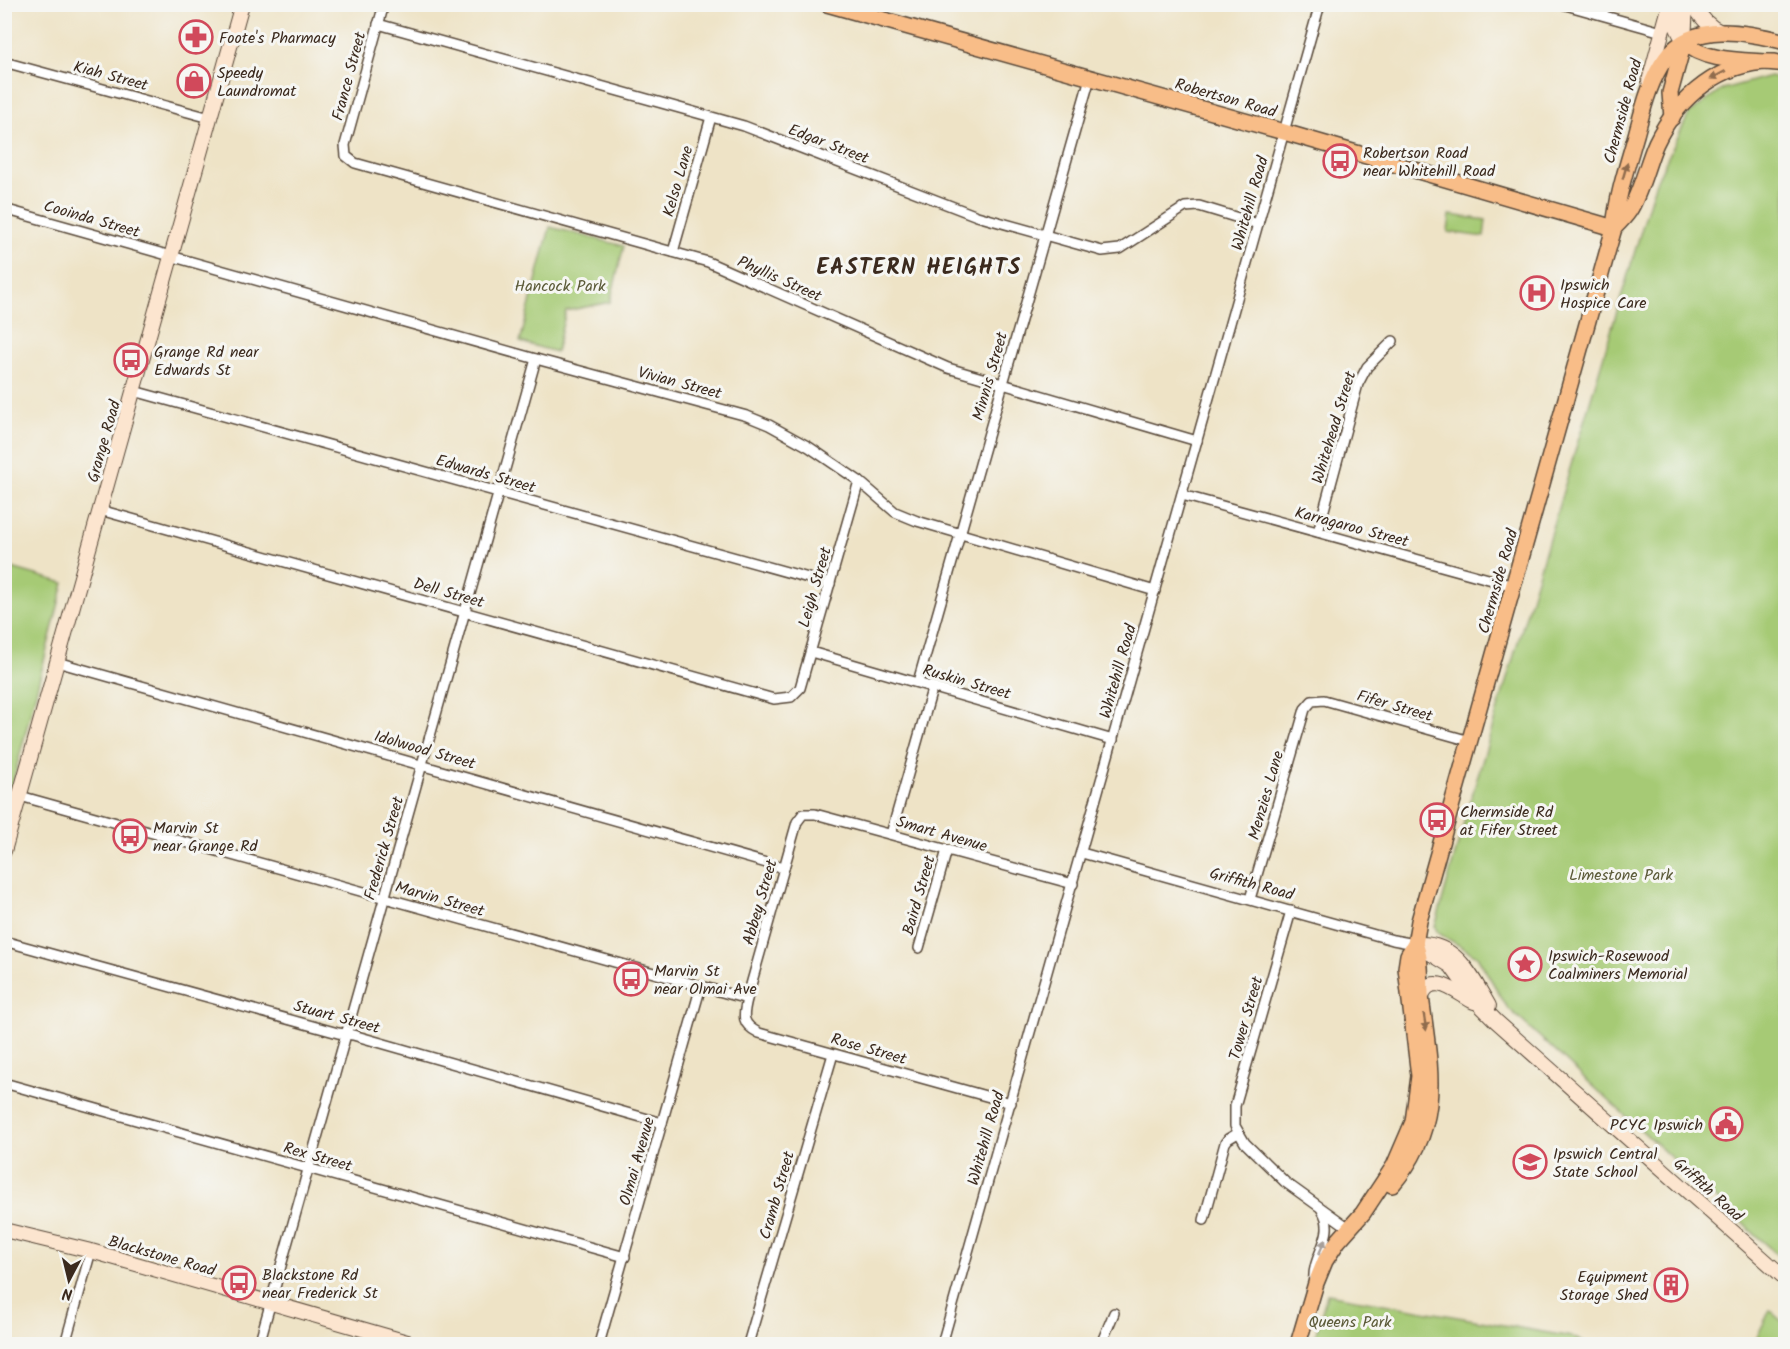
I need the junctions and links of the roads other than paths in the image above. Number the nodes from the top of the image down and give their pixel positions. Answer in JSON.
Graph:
{"nodes":[{"id":1,"x":242,"y":4,"type":"edge"},
{"id":2,"x":384,"y":4,"type":"edge"},
{"id":3,"x":827,"y":4,"type":"edge"},
{"id":4,"x":1320,"y":4,"type":"edge"},
{"id":5,"x":1562,"y":4,"type":"edge"},
{"id":6,"x":1670,"y":4,"type":"edge"},
{"id":7,"x":1676,"y":4,"type":"edge"},
{"id":8,"x":1686,"y":4,"type":"edge"},
{"id":9,"x":1693,"y":4,"type":"edge"},
{"id":10,"x":378,"y":24,"type":"junction"},
{"id":11,"x":1662,"y":32,"type":"junction"},
{"id":12,"x":1721,"y":32,"type":"junction"},
{"id":13,"x":1684,"y":42,"type":"junction"},
{"id":14,"x":1785,"y":42,"type":"edge"},
{"id":15,"x":4,"y":62,"type":"edge"},
{"id":16,"x":1780,"y":63,"type":"edge"},
{"id":17,"x":1090,"y":78,"type":"junction"},
{"id":18,"x":1643,"y":109,"type":"junction"},
{"id":19,"x":711,"y":117,"type":"junction"},
{"id":20,"x":210,"y":118,"type":"junction"},
{"id":21,"x":1670,"y":120,"type":"junction"},
{"id":22,"x":1284,"y":132,"type":"junction"},
{"id":23,"x":346,"y":156,"type":"joint"},
{"id":24,"x":4,"y":209,"type":"edge"},
{"id":25,"x":1258,"y":224,"type":"junction"},
{"id":26,"x":1614,"y":228,"type":"junction"},
{"id":27,"x":1045,"y":234,"type":"junction"},
{"id":28,"x":673,"y":252,"type":"junction"},
{"id":29,"x":171,"y":256,"type":"junction"},
{"id":30,"x":1393,"y":341,"type":"dead end"},
{"id":31,"x":536,"y":359,"type":"junction"},
{"id":32,"x":1003,"y":384,"type":"junction"},
{"id":33,"x":134,"y":391,"type":"junction"},
{"id":34,"x":1197,"y":441,"type":"junction"},
{"id":35,"x":859,"y":481,"type":"junction"},
{"id":36,"x":498,"y":492,"type":"junction"},
{"id":37,"x":1182,"y":495,"type":"junction"},
{"id":38,"x":100,"y":510,"type":"junction"},
{"id":39,"x":1318,"y":532,"type":"junction"},
{"id":40,"x":960,"y":533,"type":"junction"},
{"id":41,"x":830,"y":584,"type":"junction"},
{"id":42,"x":1514,"y":586,"type":"junction"},
{"id":43,"x":1155,"y":591,"type":"junction"},
{"id":44,"x":464,"y":611,"type":"junction"},
{"id":45,"x":811,"y":652,"type":"junction"},
{"id":46,"x":57,"y":662,"type":"junction"},
{"id":47,"x":918,"y":682,"type":"junction"},
{"id":48,"x":933,"y":686,"type":"junction"},
{"id":49,"x":791,"y":697,"type":"joint"},
{"id":50,"x":1312,"y":701,"type":"joint"},
{"id":51,"x":1113,"y":740,"type":"junction"},
{"id":52,"x":1470,"y":741,"type":"junction"},
{"id":53,"x":422,"y":764,"type":"junction"},
{"id":54,"x":20,"y":796,"type":"junction"},
{"id":55,"x":803,"y":814,"type":"joint"},
{"id":56,"x":891,"y":834,"type":"junction"},
{"id":57,"x":947,"y":850,"type":"junction"},
{"id":58,"x":4,"y":851,"type":"edge"},
{"id":59,"x":1082,"y":853,"type":"junction"},
{"id":60,"x":784,"y":868,"type":"junction"},
{"id":61,"x":1073,"y":884,"type":"junction"},
{"id":62,"x":384,"y":898,"type":"junction"},
{"id":63,"x":1250,"y":900,"type":"junction"},
{"id":64,"x":1291,"y":910,"type":"junction"},
{"id":65,"x":4,"y":941,"type":"edge"},
{"id":66,"x":1414,"y":944,"type":"junction"},
{"id":67,"x":919,"y":948,"type":"dead end"},
{"id":68,"x":701,"y":986,"type":"junction"},
{"id":69,"x":1421,"y":998,"type":"junction"},
{"id":70,"x":747,"y":999,"type":"junction"},
{"id":71,"x":1481,"y":1006,"type":"junction"},
{"id":72,"x":1503,"y":1028,"type":"junction"},
{"id":73,"x":345,"y":1034,"type":"junction"},
{"id":74,"x":833,"y":1054,"type":"junction"},
{"id":75,"x":4,"y":1083,"type":"edge"},
{"id":76,"x":1011,"y":1103,"type":"junction"},
{"id":77,"x":662,"y":1123,"type":"junction"},
{"id":78,"x":1238,"y":1133,"type":"junction"},
{"id":79,"x":309,"y":1169,"type":"junction"},
{"id":80,"x":1321,"y":1208,"type":"junction"},
{"id":81,"x":1363,"y":1213,"type":"junction"},
{"id":82,"x":1204,"y":1220,"type":"dead end"},
{"id":83,"x":1349,"y":1228,"type":"junction"},
{"id":84,"x":4,"y":1230,"type":"edge"},
{"id":85,"x":91,"y":1251,"type":"junction"},
{"id":86,"x":624,"y":1257,"type":"junction"},
{"id":87,"x":1785,"y":1279,"type":"edge"},
{"id":88,"x":1315,"y":1287,"type":"junction"},
{"id":89,"x":270,"y":1303,"type":"junction"},
{"id":90,"x":1114,"y":1313,"type":"dead end"},
{"id":91,"x":65,"y":1344,"type":"edge"},
{"id":92,"x":259,"y":1344,"type":"edge"},
{"id":93,"x":414,"y":1344,"type":"edge"},
{"id":94,"x":599,"y":1344,"type":"edge"},
{"id":95,"x":748,"y":1344,"type":"edge"},
{"id":96,"x":942,"y":1344,"type":"edge"},
{"id":97,"x":1101,"y":1344,"type":"edge"},
{"id":98,"x":1298,"y":1344,"type":"edge"}],
"edges":[{"from":1,"to":20,"type":"main road","name":"Grange Road"},
{"from":2,"to":10,"type":"street","name":"France Street"},
{"from":3,"to":17,"type":"main road","name":"Robertson Road"},
{"from":4,"to":22,"type":"street","name":"Whitehill Road"},
{"from":5,"to":11,"type":"street"},
{"from":6,"to":11,"type":"main road","name":"Chermside Road"},
{"from":7,"to":13,"type":"main road"},
{"from":8,"to":13,"type":"main road"},
{"from":9,"to":12,"type":"main road"},
{"from":10,"to":19,"type":"street","name":"Edgar Street"},
{"from":10,"to":23,"type":"street","name":"France Street"},
{"from":11,"to":18,"type":"main road","name":"Chermside Road"},
{"from":12,"to":13,"type":"main road"},
{"from":12,"to":14,"type":"main road"},
{"from":13,"to":16,"type":"main road"},
{"from":13,"to":18,"type":"main road"},
{"from":13,"to":21,"type":"main road"},
{"from":15,"to":20,"type":"street","name":"Kiah Street"},
{"from":16,"to":21,"type":"main road","name":"Chermside Road","one_way":true},
{"from":17,"to":22,"type":"main road","name":"Robertson Road"},
{"from":17,"to":27,"type":"street","name":"Minnis Street"},
{"from":26,"to":18,"type":"main road","name":"Chermside Road","one_way":true},
{"from":19,"to":27,"type":"street","name":"Edgar Street"},
{"from":19,"to":28,"type":"street","name":"Kelso Lane"},
{"from":20,"to":29,"type":"main road","name":"Grange Road"},
{"from":21,"to":26,"type":"main road","name":"Chermside Road"},
{"from":22,"to":25,"type":"street","name":"Whitehill Road"},
{"from":22,"to":26,"type":"main road","name":"Robertson Road"},
{"from":23,"to":28,"type":"street","name":"Phyllis Street"},
{"from":24,"to":29,"type":"street","name":"Cooinda Street"},
{"from":25,"to":27,"type":"street","name":"Edgar Street"},
{"from":25,"to":34,"type":"street","name":"Whitehill Road"},
{"from":26,"to":42,"type":"main road","name":"Chermside Road"},
{"from":27,"to":32,"type":"street","name":"Minnis Street"},
{"from":28,"to":32,"type":"street","name":"Phyllis Street"},
{"from":29,"to":31,"type":"street","name":"Vivian Street"},
{"from":29,"to":33,"type":"main road","name":"Grange Road"},
{"from":30,"to":39,"type":"street","name":"Whitehead Street"},
{"from":31,"to":35,"type":"street","name":"Vivian Street"},
{"from":31,"to":36,"type":"street","name":"Frederick Street"},
{"from":32,"to":34,"type":"street","name":"Phyllis Street"},
{"from":32,"to":40,"type":"street","name":"Minnis Street"},
{"from":33,"to":36,"type":"street","name":"Edwards Street"},
{"from":33,"to":38,"type":"main road","name":"Grange Road"},
{"from":34,"to":37,"type":"street","name":"Whitehill Road"},
{"from":35,"to":40,"type":"street","name":"Vivian Street"},
{"from":35,"to":41,"type":"street","name":"Leigh Street"},
{"from":36,"to":41,"type":"street","name":"Edwards Street"},
{"from":36,"to":44,"type":"street","name":"Frederick Street"},
{"from":37,"to":39,"type":"street","name":"Karragaroo Street"},
{"from":37,"to":43,"type":"street","name":"Whitehill Road"},
{"from":38,"to":44,"type":"street","name":"Dell Street"},
{"from":38,"to":46,"type":"main road","name":"Grange Road"},
{"from":39,"to":42,"type":"street","name":"Karragaroo Street"},
{"from":40,"to":43,"type":"street","name":"Vivian Street"},
{"from":40,"to":47,"type":"street","name":"Minnis Street"},
{"from":41,"to":45,"type":"street","name":"Leigh Street"},
{"from":42,"to":52,"type":"main road","name":"Chermside Road"},
{"from":43,"to":51,"type":"street","name":"Whitehill Road"},
{"from":44,"to":49,"type":"street","name":"Dell Street"},
{"from":44,"to":53,"type":"street","name":"Frederick Street"},
{"from":45,"to":47,"type":"street","name":"Ruskin Street"},
{"from":45,"to":49,"type":"street","name":"Leigh Street"},
{"from":46,"to":53,"type":"street","name":"Idolwood Street"},
{"from":46,"to":54,"type":"main road","name":"Grange Road"},
{"from":47,"to":48,"type":"street","name":"Ruskin Street"},
{"from":48,"to":51,"type":"street","name":"Ruskin Street"},
{"from":48,"to":56,"type":"street"},
{"from":50,"to":52,"type":"street","name":"Fifer Street"},
{"from":50,"to":63,"type":"street","name":"Menzies Lane"},
{"from":51,"to":59,"type":"street","name":"Whitehill Road"},
{"from":52,"to":66,"type":"main road","name":"Chermside Road"},
{"from":53,"to":60,"type":"street","name":"Idolwood Street"},
{"from":53,"to":62,"type":"street","name":"Frederick Street"},
{"from":54,"to":58,"type":"main road","name":"Grange Road"},
{"from":54,"to":62,"type":"street","name":"Marvin Street"},
{"from":55,"to":56,"type":"street","name":"Smart Avenue"},
{"from":55,"to":60,"type":"street","name":"Abbey Street"},
{"from":56,"to":57,"type":"street","name":"Smart Avenue"},
{"from":57,"to":61,"type":"street","name":"Smart Avenue"},
{"from":57,"to":67,"type":"street","name":"Baird Street"},
{"from":59,"to":61,"type":"street","name":"Whitehill Road"},
{"from":59,"to":63,"type":"street","name":"Griffith Road"},
{"from":60,"to":70,"type":"street","name":"Abbey Street"},
{"from":61,"to":76,"type":"street","name":"Whitehill Road"},
{"from":62,"to":68,"type":"street","name":"Marvin Street"},
{"from":62,"to":73,"type":"street","name":"Frederick Street"},
{"from":63,"to":64,"type":"street","name":"Griffith Road"},
{"from":64,"to":66,"type":"street","name":"Griffith Road"},
{"from":64,"to":78,"type":"street","name":"Tower Street"},
{"from":65,"to":73,"type":"street","name":"Stuart Street"},
{"from":66,"to":69,"type":"main road","name":"Chermside Road"},
{"from":66,"to":71,"type":"main road","name":"Griffith Road"},
{"from":66,"to":72,"type":"main road","name":"Griffith Road"},
{"from":66,"to":81,"type":"main road","name":"Chermside Road"},
{"from":68,"to":70,"type":"street","name":"Marvin Street"},
{"from":68,"to":77,"type":"street","name":"Olmai Avenue"},
{"from":69,"to":71,"type":"main road"},
{"from":69,"to":81,"type":"main road","name":"Chermside Road","one_way":true},
{"from":70,"to":74,"type":"street","name":"Rose Street"},
{"from":71,"to":72,"type":"main road","name":"Griffith Road"},
{"from":72,"to":87,"type":"main road","name":"Griffith Road"},
{"from":73,"to":77,"type":"street","name":"Stuart Street"},
{"from":73,"to":79,"type":"street","name":"Frederick Street"},
{"from":74,"to":76,"type":"street","name":"Rose Street"},
{"from":74,"to":95,"type":"street","name":"Cramb Street"},
{"from":75,"to":79,"type":"street","name":"Rex Street"},
{"from":76,"to":96,"type":"street","name":"Whitehill Road"},
{"from":77,"to":86,"type":"street","name":"Olmai Avenue"},
{"from":78,"to":80,"type":"street"},
{"from":78,"to":82,"type":"street"},
{"from":79,"to":86,"type":"street","name":"Rex Street"},
{"from":79,"to":89,"type":"street","name":"Frederick Street"},
{"from":80,"to":83,"type":"street"},
{"from":88,"to":80,"type":"street","one_way":true},
{"from":81,"to":83,"type":"main road","name":"Chermside Road"},
{"from":83,"to":88,"type":"main road","name":"Chermside Road"},
{"from":84,"to":85,"type":"main road","name":"Blackstone Road"},
{"from":85,"to":89,"type":"main road","name":"Blackstone Road"},
{"from":85,"to":91,"type":"street"},
{"from":86,"to":94,"type":"street","name":"Olmai Avenue"},
{"from":88,"to":98,"type":"main road","name":"Chermside Road"},
{"from":89,"to":92,"type":"street","name":"Frederick Street"},
{"from":89,"to":93,"type":"main road","name":"Blackstone Road"},
{"from":90,"to":97,"type":"street"}]}
